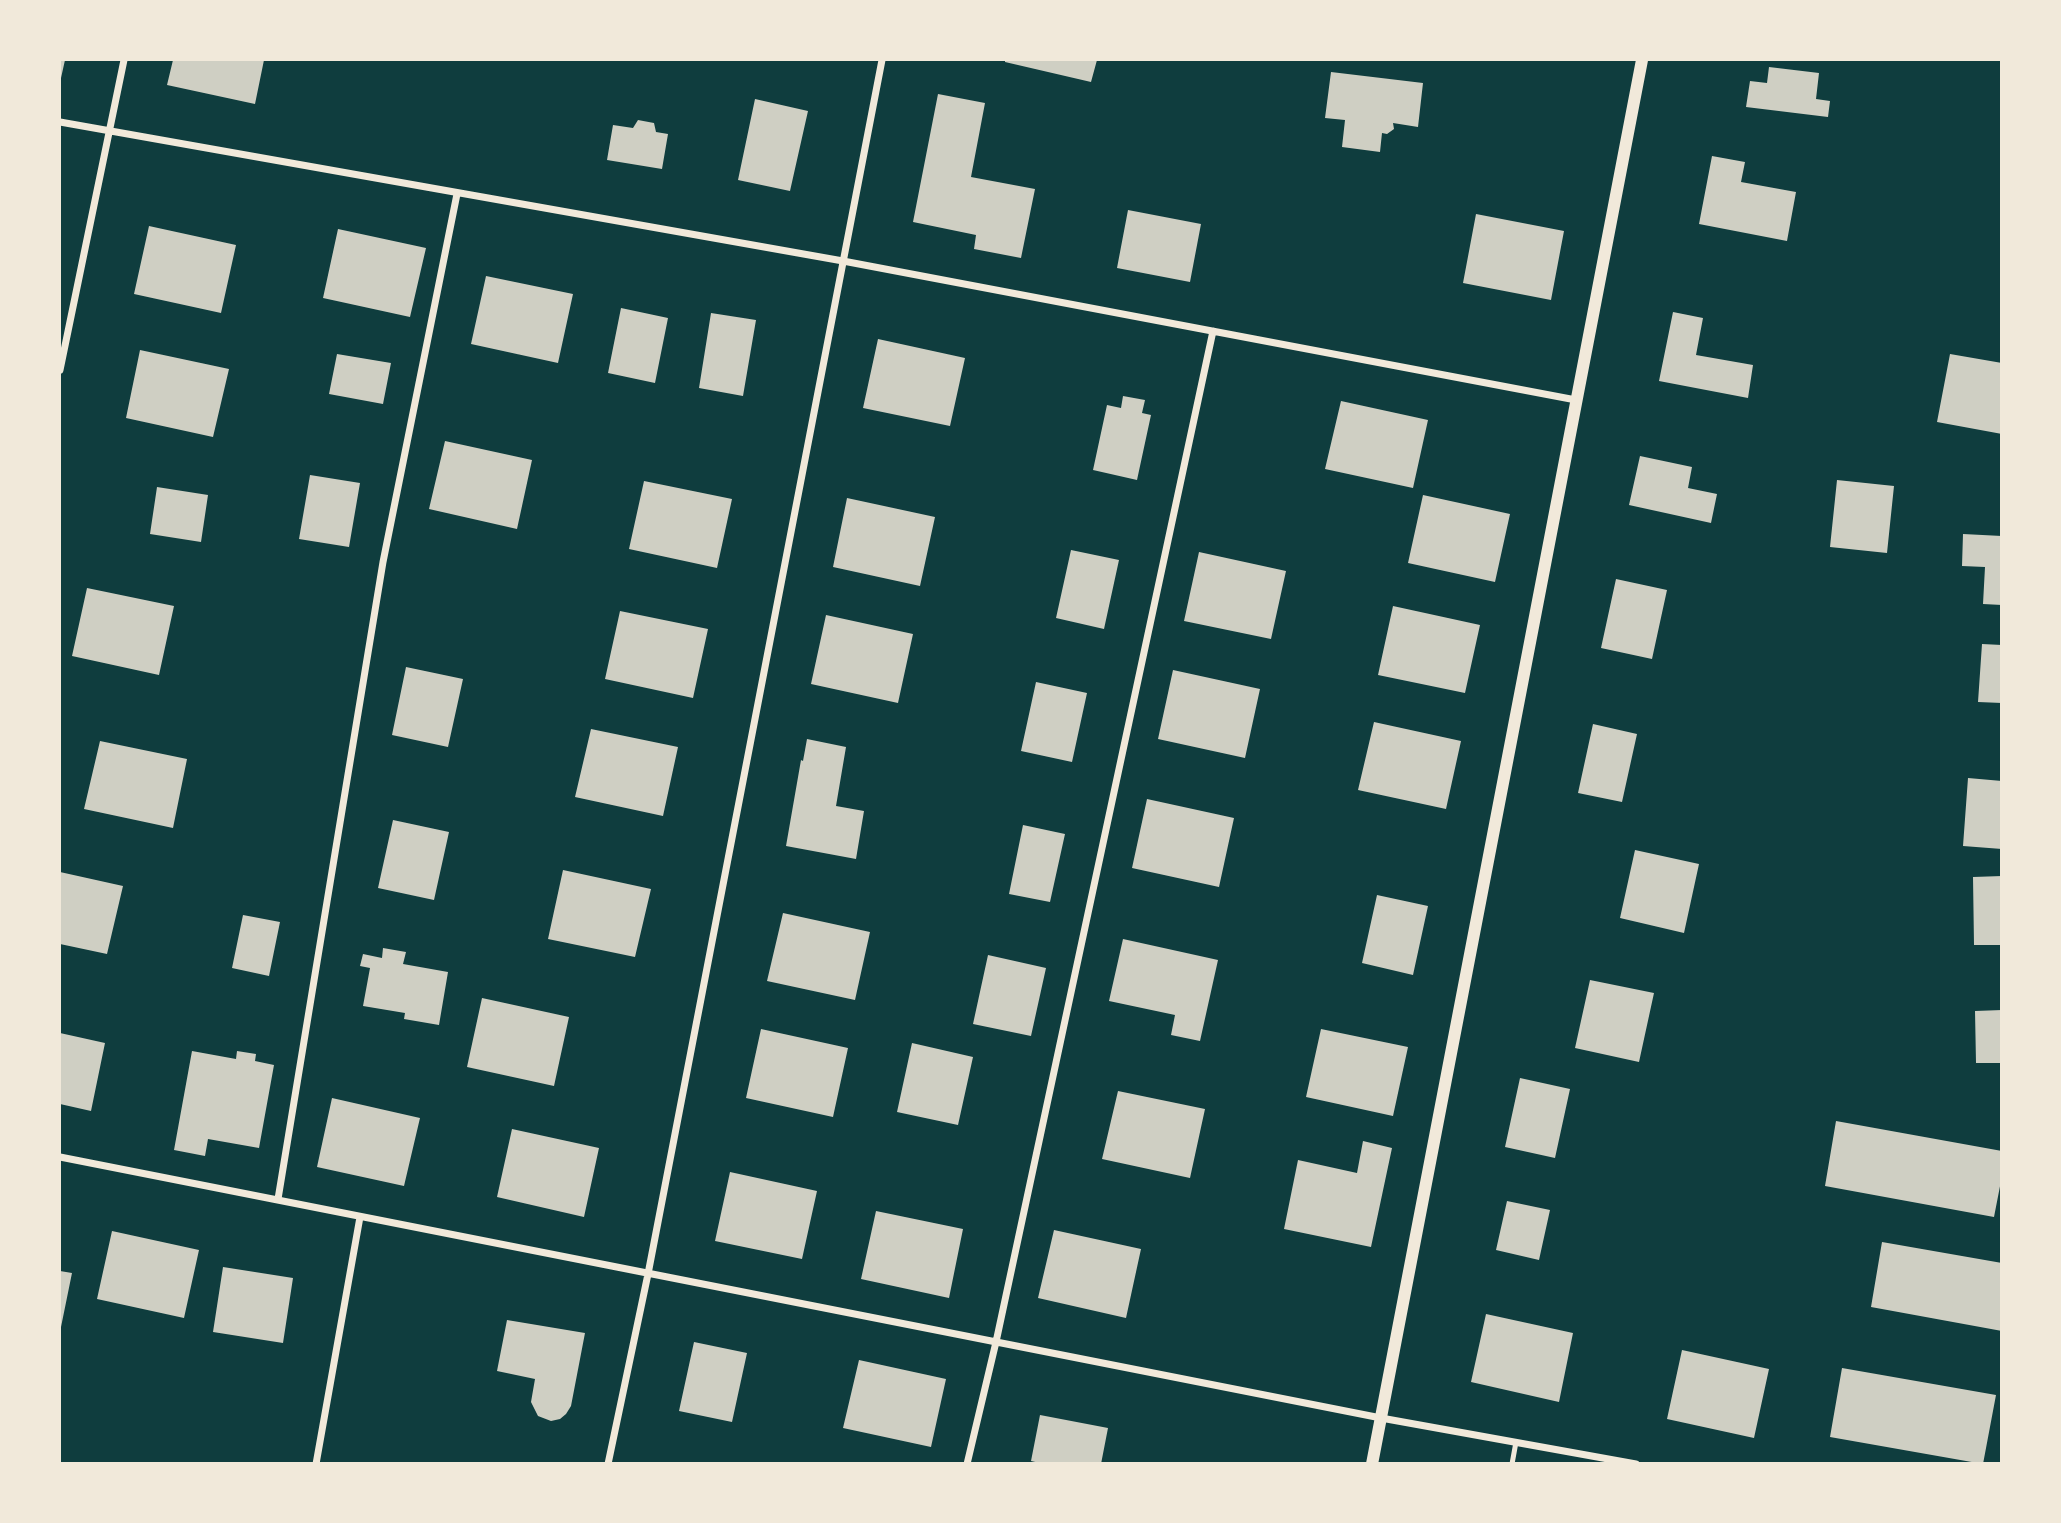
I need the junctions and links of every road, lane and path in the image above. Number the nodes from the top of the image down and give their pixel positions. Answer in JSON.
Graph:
{"nodes":[{"id":1,"x":124,"y":60,"type":"edge"},
{"id":2,"x":882,"y":60,"type":"edge"},
{"id":3,"x":1642,"y":60,"type":"edge"},
{"id":4,"x":60,"y":122,"type":"edge"},
{"id":5,"x":110,"y":131,"type":"junction"},
{"id":6,"x":457,"y":194,"type":"junction"},
{"id":7,"x":843,"y":261,"type":"junction"},
{"id":8,"x":1213,"y":331,"type":"junction"},
{"id":9,"x":60,"y":370,"type":"edge"},
{"id":10,"x":1576,"y":400,"type":"junction"},
{"id":11,"x":60,"y":1157,"type":"edge"},
{"id":12,"x":278,"y":1199,"type":"junction"},
{"id":13,"x":360,"y":1217,"type":"junction"},
{"id":14,"x":648,"y":1274,"type":"junction"},
{"id":15,"x":996,"y":1342,"type":"junction"},
{"id":16,"x":1381,"y":1418,"type":"junction"},
{"id":17,"x":1516,"y":1442,"type":"junction"},
{"id":18,"x":316,"y":1464,"type":"edge"},
{"id":19,"x":608,"y":1464,"type":"edge"},
{"id":20,"x":967,"y":1464,"type":"edge"},
{"id":21,"x":1372,"y":1464,"type":"edge"},
{"id":22,"x":1512,"y":1464,"type":"edge"},
{"id":23,"x":1636,"y":1464,"type":"edge"}],
"edges":[{"from":1,"to":5,"type":"street"},
{"from":2,"to":7,"type":"street"},
{"from":3,"to":10,"type":"street"},
{"from":4,"to":5,"type":"street"},
{"from":5,"to":6,"type":"street"},
{"from":5,"to":9,"type":"street"},
{"from":6,"to":7,"type":"street"},
{"from":6,"to":12,"type":"street"},
{"from":7,"to":8,"type":"street"},
{"from":7,"to":14,"type":"street"},
{"from":8,"to":10,"type":"street"},
{"from":8,"to":15,"type":"street"},
{"from":10,"to":16,"type":"street"},
{"from":11,"to":12,"type":"street"},
{"from":12,"to":13,"type":"street"},
{"from":13,"to":14,"type":"street"},
{"from":13,"to":18,"type":"street"},
{"from":14,"to":15,"type":"street"},
{"from":14,"to":19,"type":"street"},
{"from":15,"to":16,"type":"street"},
{"from":15,"to":20,"type":"street"},
{"from":16,"to":17,"type":"street"},
{"from":16,"to":21,"type":"street"},
{"from":17,"to":22,"type":"lane"},
{"from":17,"to":23,"type":"street"}]}
